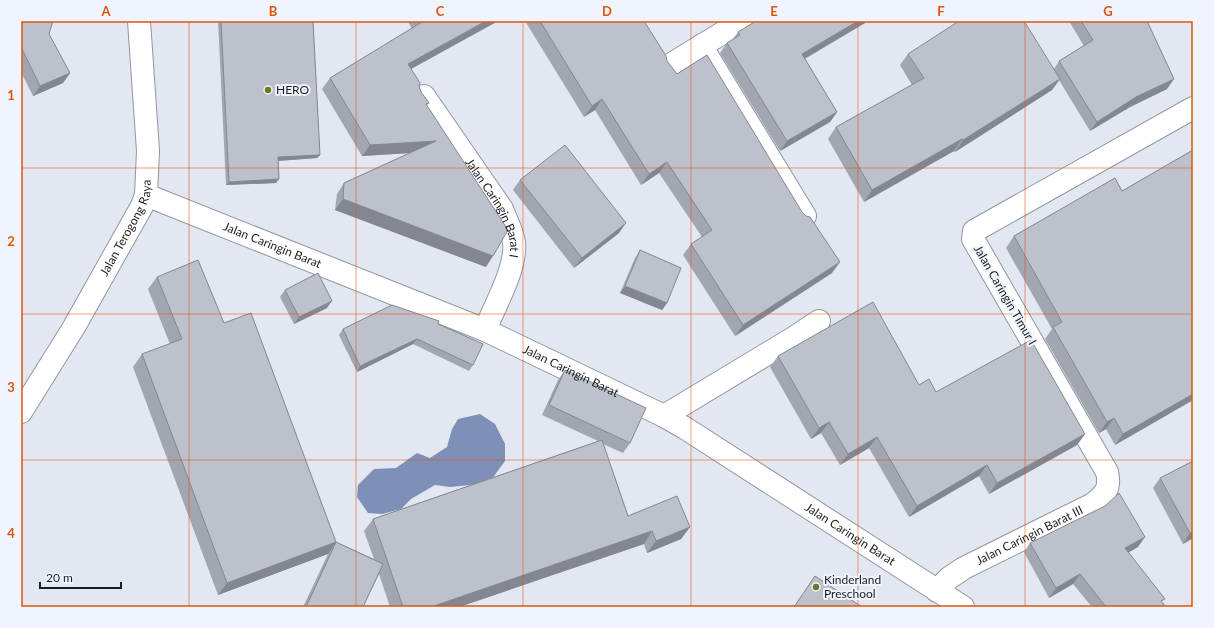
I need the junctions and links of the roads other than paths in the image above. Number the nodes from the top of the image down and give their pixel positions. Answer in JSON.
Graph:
{"nodes":[{"id":1,"x":139,"y":21,"type":"edge"},
{"id":2,"x":742,"y":21,"type":"edge"},
{"id":3,"x":702,"y":45,"type":"junction"},
{"id":4,"x":670,"y":65,"type":"edge"},
{"id":5,"x":424,"y":96,"type":"edge"},
{"id":6,"x":1193,"y":108,"type":"edge"},
{"id":7,"x":146,"y":195,"type":"junction"},
{"id":8,"x":805,"y":216,"type":"edge"},
{"id":9,"x":819,"y":322,"type":"dead end"},
{"id":10,"x":484,"y":330,"type":"junction"},
{"id":11,"x":21,"y":412,"type":"edge"},
{"id":12,"x":664,"y":416,"type":"junction"},
{"id":13,"x":1108,"y":472,"type":"joint"},
{"id":14,"x":937,"y":591,"type":"junction"},
{"id":15,"x":964,"y":607,"type":"edge"}],
"edges":[{"from":1,"to":7,"type":"street","name":"Jalan Terogong Raya"},
{"from":2,"to":3,"type":"street"},
{"from":3,"to":4,"type":"street"},
{"from":3,"to":8,"type":"street"},
{"from":5,"to":10,"type":"street","name":"Jalan Caringin Barat I"},
{"from":6,"to":13,"type":"street","name":"Jalan Caringin Timur I"},
{"from":7,"to":10,"type":"street","name":"Jalan Caringin Barat"},
{"from":7,"to":11,"type":"street","name":"Jalan Terogong Raya"},
{"from":9,"to":12,"type":"street"},
{"from":10,"to":12,"type":"street","name":"Jalan Caringin Barat"},
{"from":12,"to":14,"type":"street","name":"Jalan Caringin Barat"},
{"from":13,"to":14,"type":"street","name":"Jalan Caringin Barat III"},
{"from":14,"to":15,"type":"street","name":"Jalan Caringin Barat"}]}
